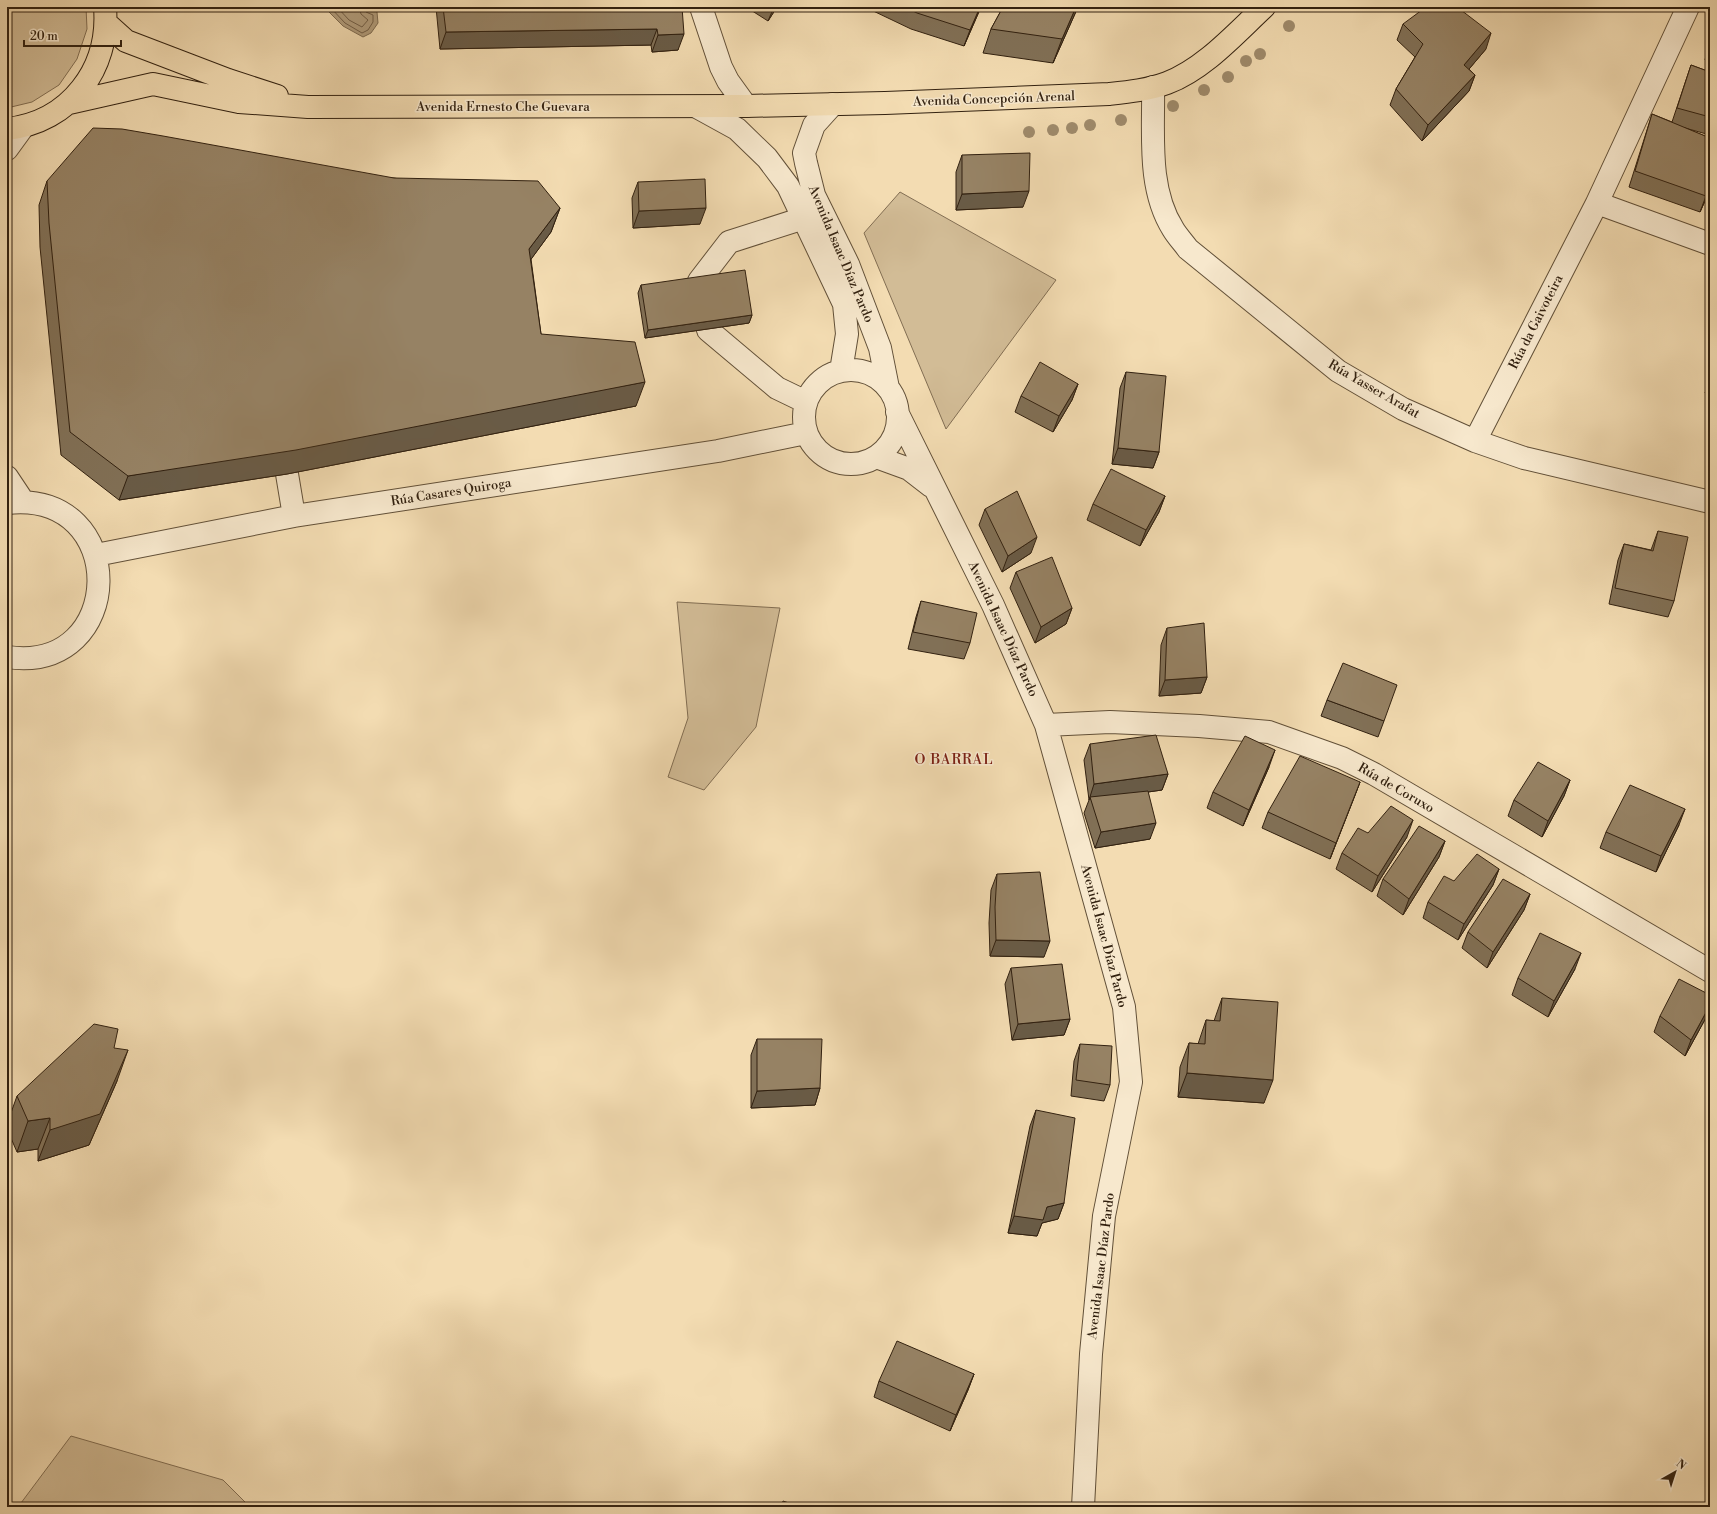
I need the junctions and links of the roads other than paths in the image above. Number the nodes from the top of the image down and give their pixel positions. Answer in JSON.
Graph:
{"nodes":[{"id":1,"x":701,"y":7,"type":"edge"},
{"id":2,"x":1264,"y":7,"type":"edge"},
{"id":3,"x":1688,"y":7,"type":"edge"},
{"id":4,"x":105,"y":15,"type":"edge"},
{"id":5,"x":1153,"y":87,"type":"junction"},
{"id":6,"x":69,"y":103,"type":"junction"},
{"id":7,"x":833,"y":104,"type":"junction"},
{"id":8,"x":746,"y":106,"type":"junction"},
{"id":9,"x":308,"y":107,"type":"junction"},
{"id":10,"x":697,"y":107,"type":"junction"},
{"id":11,"x":15,"y":128,"type":"edge"},
{"id":12,"x":7,"y":149,"type":"edge"},
{"id":13,"x":1597,"y":203,"type":"junction"},
{"id":14,"x":804,"y":218,"type":"junction"},
{"id":15,"x":1710,"y":244,"type":"edge"},
{"id":16,"x":841,"y":371,"type":"junction"},
{"id":17,"x":888,"y":388,"type":"junction"},
{"id":18,"x":806,"y":402,"type":"junction"},
{"id":19,"x":897,"y":412,"type":"junction"},
{"id":20,"x":806,"y":433,"type":"junction"},
{"id":21,"x":1475,"y":441,"type":"junction"},
{"id":22,"x":876,"y":457,"type":"junction"},
{"id":23,"x":287,"y":474,"type":"edge"},
{"id":24,"x":7,"y":477,"type":"edge"},
{"id":25,"x":934,"y":488,"type":"junction"},
{"id":26,"x":15,"y":502,"type":"edge"},
{"id":27,"x":1710,"y":502,"type":"edge"},
{"id":28,"x":294,"y":516,"type":"junction"},
{"id":29,"x":96,"y":555,"type":"junction"},
{"id":30,"x":7,"y":657,"type":"edge"},
{"id":31,"x":1046,"y":725,"type":"junction"},
{"id":32,"x":1710,"y":971,"type":"edge"},
{"id":33,"x":1083,"y":1507,"type":"edge"}],
"edges":[{"from":1,"to":8,"type":"street"},
{"from":2,"to":5,"type":"main road","name":"Avenida Concepción Arenal"},
{"from":3,"to":13,"type":"street","name":"Rúa da Gaivoteira"},
{"from":4,"to":6,"type":"main road"},
{"from":4,"to":9,"type":"main road","name":"Avenida Ernesto Che Guevara"},
{"from":5,"to":7,"type":"main road","name":"Avenida Concepción Arenal"},
{"from":5,"to":21,"type":"street","name":"Rúa Yasser Arafat"},
{"from":6,"to":9,"type":"main road","name":"Avenida Ernesto Che Guevara"},
{"from":6,"to":11,"type":"main road"},
{"from":7,"to":8,"type":"main road","name":"Avenida Concepción Arenal"},
{"from":7,"to":17,"type":"street","name":"Avenida Isaac Díaz Pardo"},
{"from":8,"to":10,"type":"main road","name":"Avenida Concepción Arenal"},
{"from":9,"to":10,"type":"main road","name":"Avenida Ernesto Che Guevara"},
{"from":10,"to":14,"type":"street","name":"Avenida Isaac Díaz Pardo"},
{"from":11,"to":12,"type":"street"},
{"from":13,"to":15,"type":"street"},
{"from":13,"to":21,"type":"street","name":"Rúa da Gaivoteira"},
{"from":14,"to":16,"type":"street","name":"Avenida Isaac Díaz Pardo"},
{"from":14,"to":18,"type":"street"},
{"from":16,"to":17,"type":"street"},
{"from":16,"to":18,"type":"street"},
{"from":17,"to":19,"type":"street"},
{"from":18,"to":20,"type":"street"},
{"from":19,"to":22,"type":"street"},
{"from":19,"to":25,"type":"street","name":"Avenida Isaac Díaz Pardo"},
{"from":20,"to":22,"type":"street"},
{"from":20,"to":28,"type":"street","name":"Rúa Casares Quiroga"},
{"from":21,"to":27,"type":"street","name":"Rúa Yasser Arafat"},
{"from":22,"to":25,"type":"street"},
{"from":23,"to":28,"type":"street"},
{"from":24,"to":26,"type":"street"},
{"from":25,"to":31,"type":"street","name":"Avenida Isaac Díaz Pardo"},
{"from":26,"to":29,"type":"street"},
{"from":28,"to":29,"type":"street","name":"Rúa Casares Quiroga"},
{"from":29,"to":30,"type":"street"},
{"from":31,"to":32,"type":"street","name":"Rúa de Coruxo"},
{"from":31,"to":33,"type":"street","name":"Avenida Isaac Díaz Pardo"}]}
